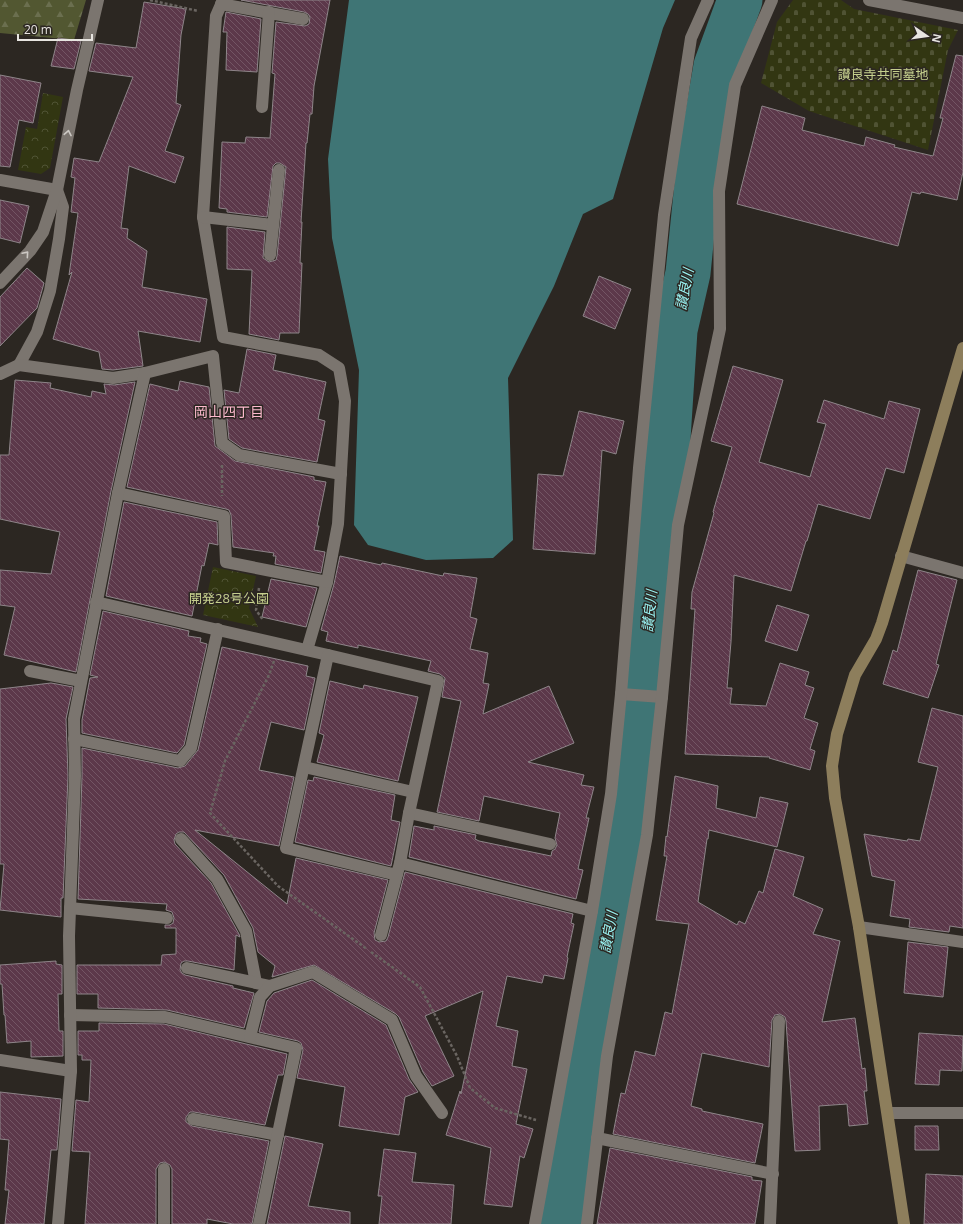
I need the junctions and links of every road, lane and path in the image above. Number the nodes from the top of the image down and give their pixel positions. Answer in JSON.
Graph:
{"nodes":[{"id":1,"x":98,"y":0,"type":"edge"},
{"id":2,"x":150,"y":0,"type":"edge"},
{"id":3,"x":708,"y":0,"type":"edge"},
{"id":4,"x":772,"y":0,"type":"edge"},
{"id":5,"x":869,"y":0,"type":"edge"},
{"id":6,"x":222,"y":2,"type":"edge"},
{"id":7,"x":177,"y":6,"type":"dead end"},
{"id":8,"x":269,"y":12,"type":"junction"},
{"id":9,"x":303,"y":18,"type":"dead end"},
{"id":10,"x":963,"y":18,"type":"edge"},
{"id":11,"x":262,"y":107,"type":"dead end"},
{"id":12,"x":279,"y":170,"type":"dead end"},
{"id":13,"x":0,"y":180,"type":"edge"},
{"id":14,"x":57,"y":190,"type":"junction"},
{"id":15,"x":203,"y":217,"type":"junction"},
{"id":16,"x":273,"y":225,"type":"junction"},
{"id":17,"x":270,"y":255,"type":"dead end"},
{"id":18,"x":0,"y":283,"type":"edge"},
{"id":19,"x":223,"y":337,"type":"junction"},
{"id":20,"x":963,"y":348,"type":"edge"},
{"id":21,"x":213,"y":356,"type":"junction"},
{"id":22,"x":19,"y":365,"type":"junction"},
{"id":23,"x":0,"y":374,"type":"edge"},
{"id":24,"x":145,"y":374,"type":"junction"},
{"id":25,"x":222,"y":443,"type":"junction"},
{"id":26,"x":341,"y":474,"type":"junction"},
{"id":27,"x":118,"y":493,"type":"junction"},
{"id":28,"x":222,"y":496,"type":"dead end"},
{"id":29,"x":901,"y":556,"type":"junction"},
{"id":30,"x":261,"y":569,"type":"junction"},
{"id":31,"x":963,"y":573,"type":"edge"},
{"id":32,"x":327,"y":582,"type":"junction"},
{"id":33,"x":96,"y":602,"type":"junction"},
{"id":34,"x":218,"y":630,"type":"junction"},
{"id":35,"x":280,"y":644,"type":"junction"},
{"id":36,"x":307,"y":650,"type":"junction"},
{"id":37,"x":328,"y":655,"type":"junction"},
{"id":38,"x":30,"y":672,"type":"dead end"},
{"id":39,"x":81,"y":681,"type":"junction"},
{"id":40,"x":621,"y":694,"type":"junction"},
{"id":41,"x":662,"y":697,"type":"junction"},
{"id":42,"x":74,"y":739,"type":"junction"},
{"id":43,"x":304,"y":767,"type":"junction"},
{"id":44,"x":413,"y":792,"type":"junction"},
{"id":45,"x":409,"y":813,"type":"junction"},
{"id":46,"x":181,"y":839,"type":"dead end"},
{"id":47,"x":550,"y":844,"type":"dead end"},
{"id":48,"x":399,"y":869,"type":"junction"},
{"id":49,"x":70,"y":908,"type":"junction"},
{"id":50,"x":592,"y":911,"type":"junction"},
{"id":51,"x":168,"y":918,"type":"dead end"},
{"id":52,"x":860,"y":927,"type":"junction"},
{"id":53,"x":381,"y":936,"type":"dead end"},
{"id":54,"x":963,"y":942,"type":"edge"},
{"id":55,"x":186,"y":968,"type":"dead end"},
{"id":56,"x":256,"y":983,"type":"junction"},
{"id":57,"x":270,"y":986,"type":"junction"},
{"id":58,"x":70,"y":1016,"type":"junction"},
{"id":59,"x":779,"y":1021,"type":"dead end"},
{"id":60,"x":250,"y":1037,"type":"junction"},
{"id":61,"x":0,"y":1060,"type":"edge"},
{"id":62,"x":71,"y":1071,"type":"junction"},
{"id":63,"x":442,"y":1113,"type":"dead end"},
{"id":64,"x":888,"y":1113,"type":"junction"},
{"id":65,"x":963,"y":1113,"type":"edge"},
{"id":66,"x":193,"y":1119,"type":"dead end"},
{"id":67,"x":553,"y":1125,"type":"junction"},
{"id":68,"x":278,"y":1136,"type":"junction"},
{"id":69,"x":597,"y":1138,"type":"junction"},
{"id":70,"x":164,"y":1169,"type":"dead end"},
{"id":71,"x":773,"y":1174,"type":"junction"},
{"id":72,"x":58,"y":1224,"type":"edge"},
{"id":73,"x":164,"y":1224,"type":"edge"},
{"id":74,"x":259,"y":1224,"type":"edge"},
{"id":75,"x":535,"y":1224,"type":"edge"},
{"id":76,"x":587,"y":1224,"type":"edge"},
{"id":77,"x":770,"y":1224,"type":"edge"},
{"id":78,"x":904,"y":1224,"type":"edge"}],
"edges":[{"from":14,"to":1,"type":"street","one_way":true},
{"from":2,"to":7,"type":"path"},
{"from":3,"to":40,"type":"street"},
{"from":4,"to":41,"type":"street"},
{"from":5,"to":10,"type":"street"},
{"from":6,"to":8,"type":"street"},
{"from":6,"to":15,"type":"street"},
{"from":8,"to":9,"type":"street"},
{"from":8,"to":11,"type":"street"},
{"from":12,"to":16,"type":"street"},
{"from":13,"to":14,"type":"street"},
{"from":18,"to":14,"type":"street","one_way":true},
{"from":14,"to":22,"type":"street"},
{"from":15,"to":16,"type":"street"},
{"from":15,"to":19,"type":"street"},
{"from":16,"to":17,"type":"street"},
{"from":19,"to":21,"type":"street"},
{"from":19,"to":26,"type":"street"},
{"from":20,"to":29,"type":"street"},
{"from":21,"to":24,"type":"street"},
{"from":21,"to":25,"type":"street"},
{"from":22,"to":23,"type":"street"},
{"from":22,"to":24,"type":"street"},
{"from":24,"to":27,"type":"street"},
{"from":25,"to":26,"type":"street"},
{"from":25,"to":28,"type":"path"},
{"from":26,"to":32,"type":"street"},
{"from":27,"to":30,"type":"street"},
{"from":27,"to":33,"type":"street"},
{"from":29,"to":31,"type":"street"},
{"from":29,"to":52,"type":"street"},
{"from":30,"to":32,"type":"street"},
{"from":30,"to":35,"type":"path"},
{"from":32,"to":36,"type":"street"},
{"from":33,"to":34,"type":"street"},
{"from":33,"to":39,"type":"street"},
{"from":34,"to":35,"type":"street"},
{"from":34,"to":42,"type":"street"},
{"from":35,"to":36,"type":"street"},
{"from":35,"to":67,"type":"path"},
{"from":36,"to":37,"type":"street"},
{"from":37,"to":43,"type":"street"},
{"from":37,"to":44,"type":"street"},
{"from":38,"to":39,"type":"street"},
{"from":39,"to":42,"type":"street"},
{"from":40,"to":41,"type":"street"},
{"from":40,"to":50,"type":"street"},
{"from":41,"to":69,"type":"street"},
{"from":42,"to":49,"type":"street"},
{"from":43,"to":44,"type":"street"},
{"from":43,"to":48,"type":"street"},
{"from":44,"to":45,"type":"street"},
{"from":45,"to":47,"type":"street"},
{"from":45,"to":48,"type":"street"},
{"from":46,"to":56,"type":"street"},
{"from":48,"to":50,"type":"street"},
{"from":48,"to":53,"type":"street"},
{"from":49,"to":51,"type":"street"},
{"from":49,"to":58,"type":"street"},
{"from":50,"to":67,"type":"street"},
{"from":52,"to":54,"type":"street"},
{"from":52,"to":64,"type":"street"},
{"from":55,"to":56,"type":"street"},
{"from":56,"to":57,"type":"street"},
{"from":57,"to":60,"type":"street"},
{"from":57,"to":63,"type":"street"},
{"from":58,"to":60,"type":"street"},
{"from":58,"to":62,"type":"street"},
{"from":59,"to":71,"type":"street"},
{"from":60,"to":68,"type":"street"},
{"from":61,"to":62,"type":"street"},
{"from":62,"to":72,"type":"street"},
{"from":64,"to":65,"type":"street"},
{"from":64,"to":78,"type":"street"},
{"from":66,"to":68,"type":"street"},
{"from":67,"to":75,"type":"street"},
{"from":68,"to":74,"type":"street"},
{"from":69,"to":71,"type":"street"},
{"from":69,"to":76,"type":"street"},
{"from":70,"to":73,"type":"street"},
{"from":71,"to":77,"type":"street"}]}
